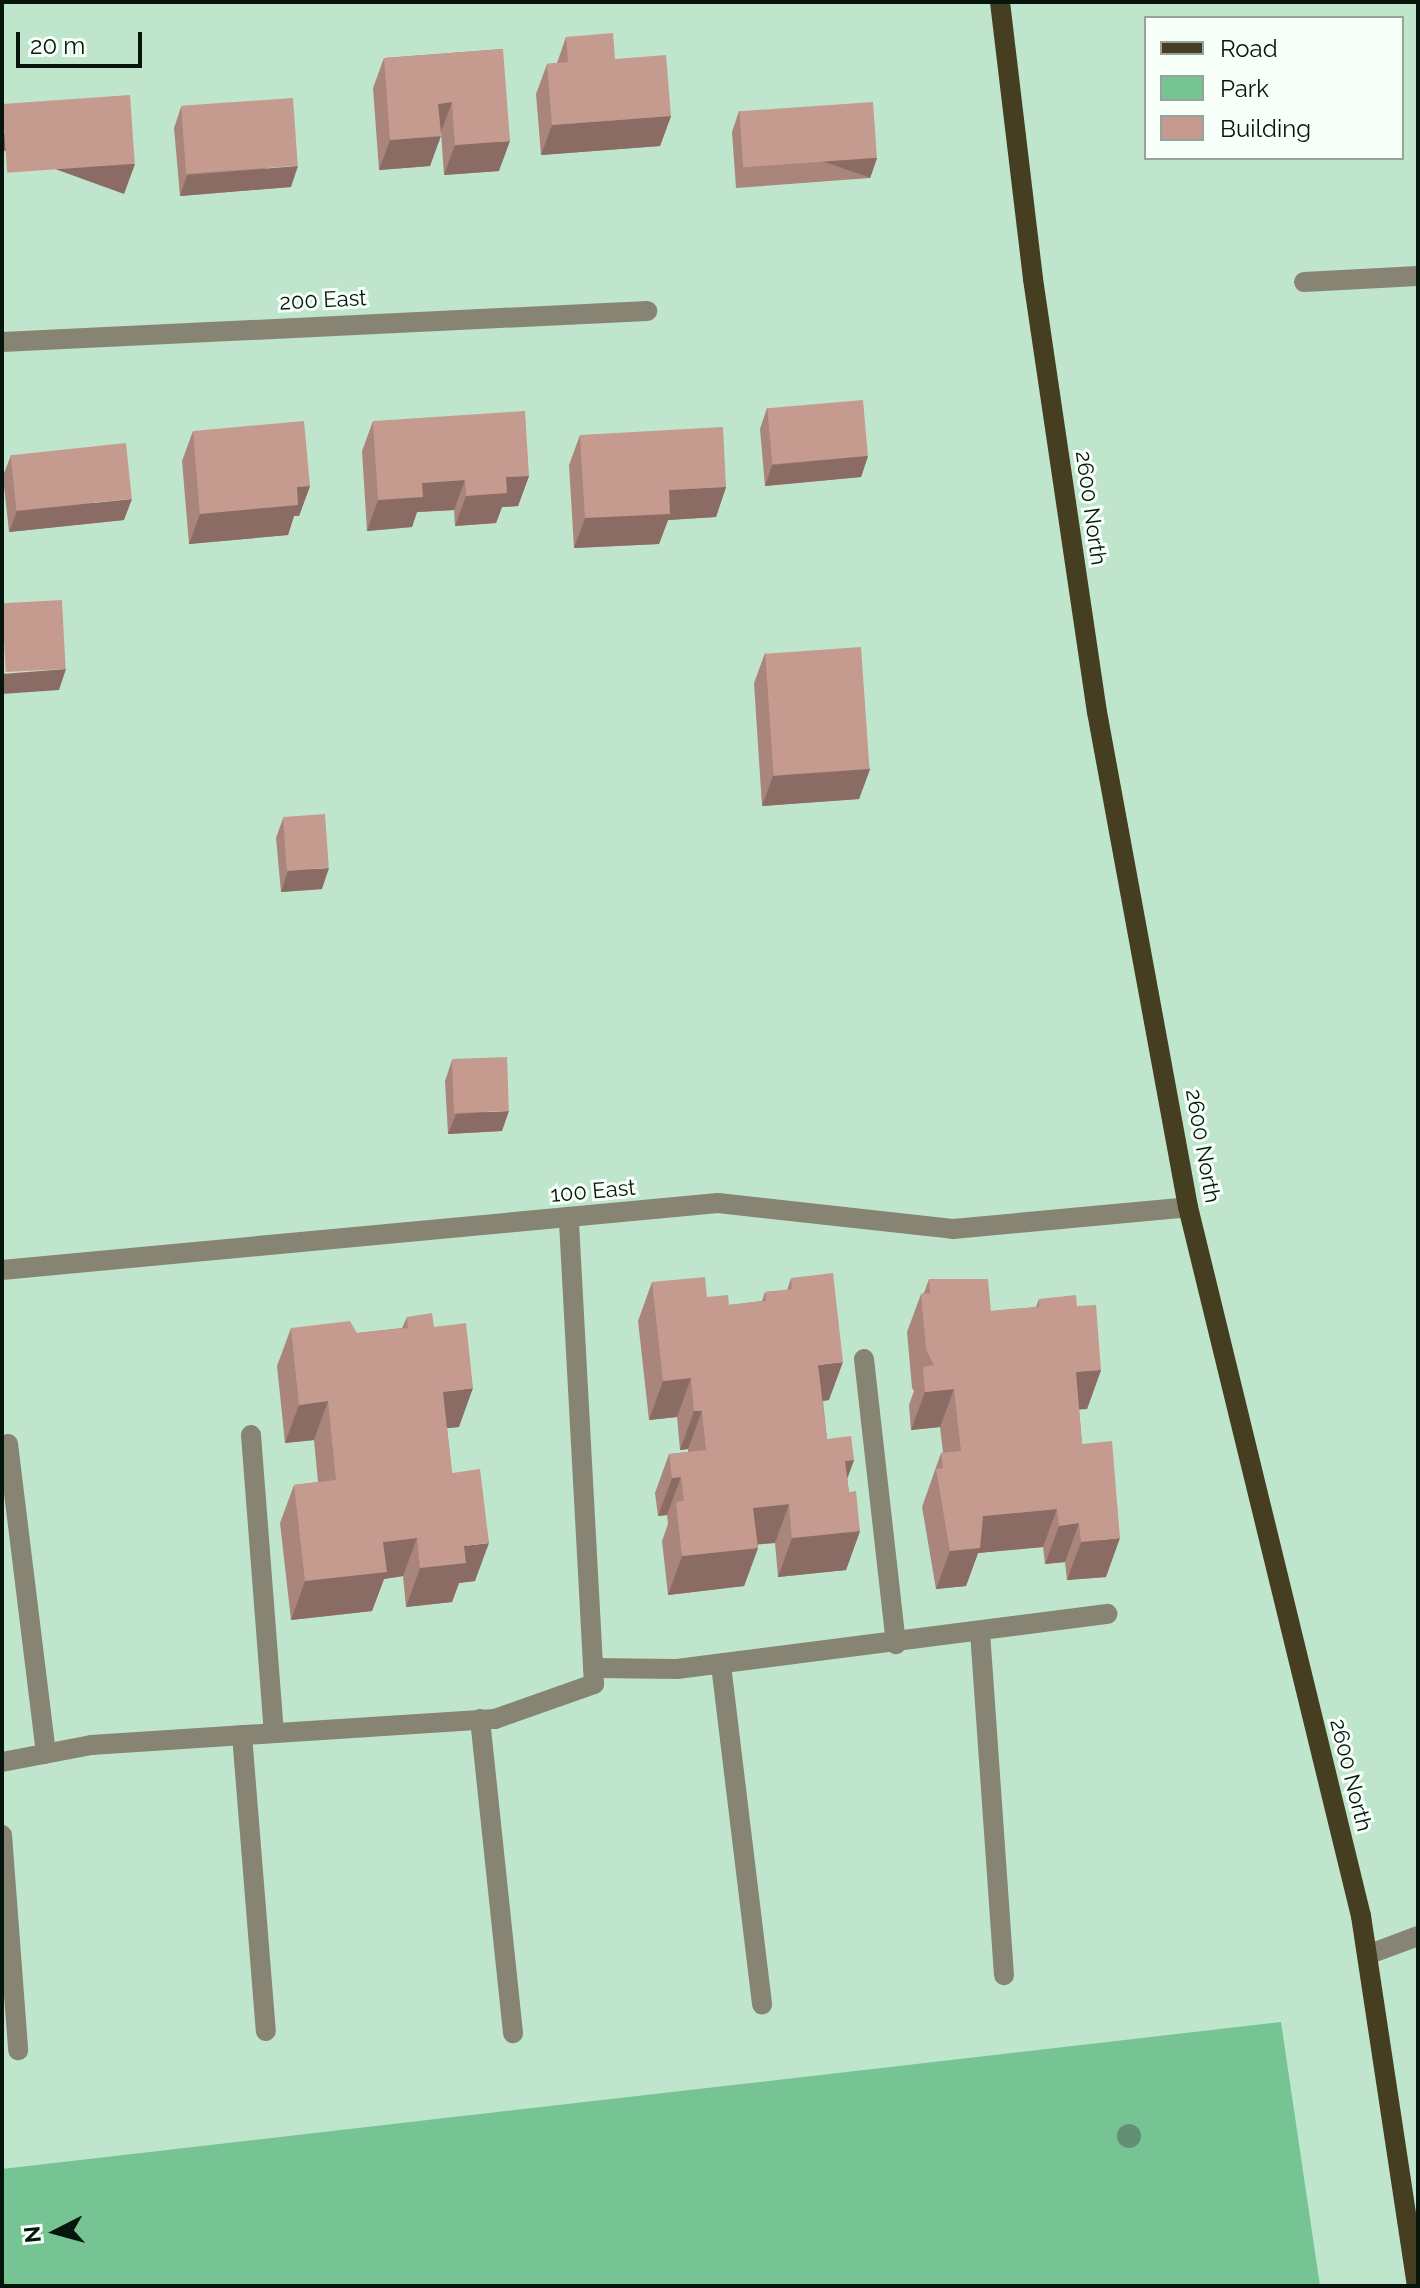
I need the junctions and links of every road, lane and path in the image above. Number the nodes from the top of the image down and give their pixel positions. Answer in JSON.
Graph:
{"nodes":[{"id":1,"x":1000,"y":2,"type":"edge"},
{"id":2,"x":1418,"y":276,"type":"edge"},
{"id":3,"x":1304,"y":282,"type":"dead end"},
{"id":4,"x":647,"y":311,"type":"dead end"},
{"id":5,"x":2,"y":342,"type":"edge"},
{"id":6,"x":1188,"y":1207,"type":"junction"},
{"id":7,"x":569,"y":1217,"type":"junction"},
{"id":8,"x":2,"y":1270,"type":"edge"},
{"id":9,"x":864,"y":1359,"type":"dead end"},
{"id":10,"x":251,"y":1435,"type":"dead end"},
{"id":11,"x":8,"y":1444,"type":"dead end"},
{"id":12,"x":1107,"y":1614,"type":"dead end"},
{"id":13,"x":980,"y":1632,"type":"junction"},
{"id":14,"x":896,"y":1644,"type":"junction"},
{"id":15,"x":721,"y":1665,"type":"junction"},
{"id":16,"x":593,"y":1668,"type":"junction"},
{"id":17,"x":480,"y":1719,"type":"junction"},
{"id":18,"x":274,"y":1732,"type":"junction"},
{"id":19,"x":242,"y":1735,"type":"junction"},
{"id":20,"x":46,"y":1754,"type":"junction"},
{"id":21,"x":2,"y":1762,"type":"edge"},
{"id":22,"x":2,"y":1835,"type":"edge"},
{"id":23,"x":1418,"y":1936,"type":"edge"},
{"id":24,"x":1367,"y":1955,"type":"junction"},
{"id":25,"x":1004,"y":1975,"type":"dead end"},
{"id":26,"x":762,"y":2005,"type":"dead end"},
{"id":27,"x":266,"y":2031,"type":"dead end"},
{"id":28,"x":513,"y":2033,"type":"dead end"},
{"id":29,"x":18,"y":2050,"type":"dead end"},
{"id":30,"x":1417,"y":2286,"type":"edge"}],
"edges":[{"from":1,"to":6,"type":"main road","name":"2600 North"},
{"from":2,"to":3,"type":"street"},
{"from":4,"to":5,"type":"street","name":"200 East"},
{"from":6,"to":7,"type":"street","name":"100 East"},
{"from":6,"to":24,"type":"main road","name":"2600 North"},
{"from":7,"to":8,"type":"street","name":"100 East"},
{"from":7,"to":16,"type":"street"},
{"from":9,"to":14,"type":"street"},
{"from":10,"to":18,"type":"street"},
{"from":11,"to":20,"type":"street"},
{"from":12,"to":13,"type":"street"},
{"from":13,"to":14,"type":"street"},
{"from":13,"to":25,"type":"street"},
{"from":14,"to":15,"type":"street"},
{"from":15,"to":16,"type":"street"},
{"from":15,"to":26,"type":"street"},
{"from":16,"to":17,"type":"street"},
{"from":17,"to":18,"type":"street"},
{"from":17,"to":28,"type":"street"},
{"from":18,"to":19,"type":"street"},
{"from":19,"to":20,"type":"street"},
{"from":19,"to":27,"type":"street"},
{"from":20,"to":21,"type":"street"},
{"from":22,"to":29,"type":"street"},
{"from":23,"to":24,"type":"street"},
{"from":24,"to":30,"type":"main road","name":"2600 North"}]}
